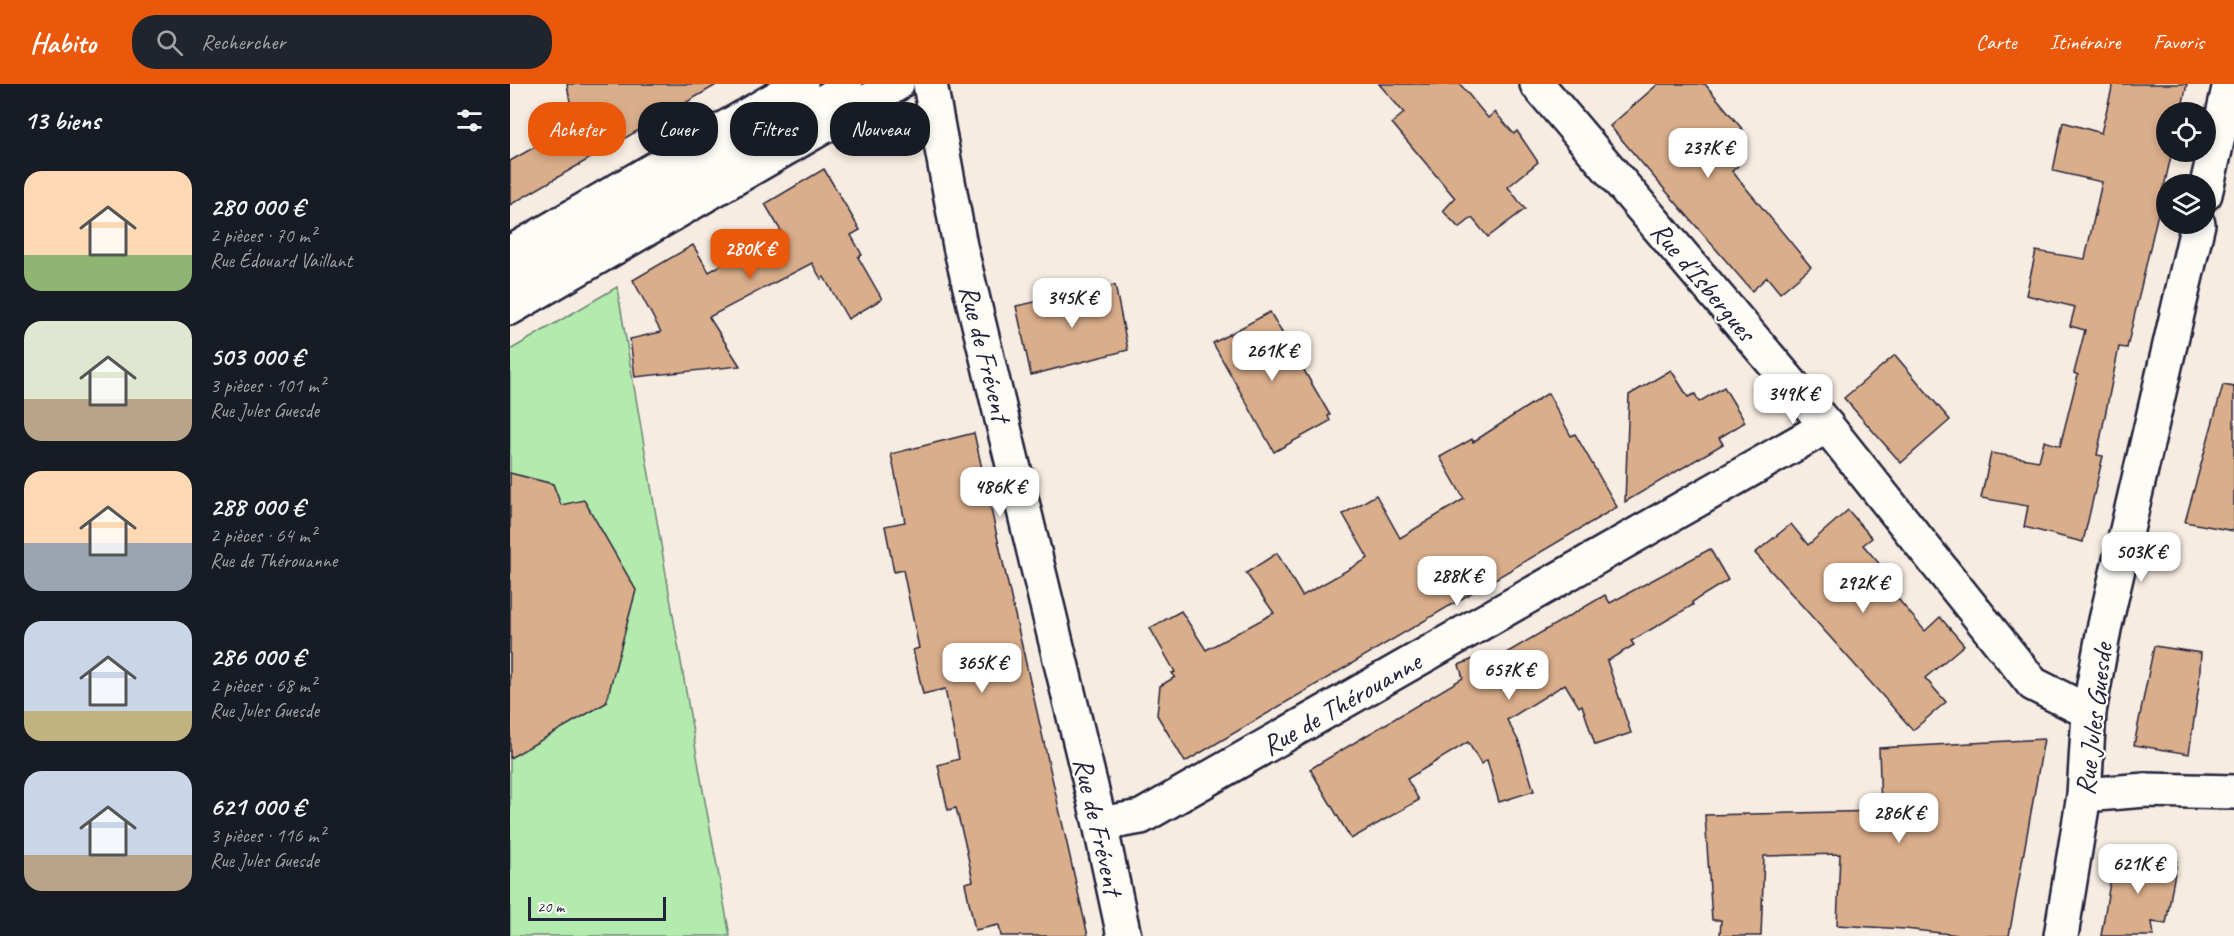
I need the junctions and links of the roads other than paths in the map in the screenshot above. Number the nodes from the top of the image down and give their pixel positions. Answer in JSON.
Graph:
{"nodes":[{"id":1,"x":801,"y":84,"type":"edge"},
{"id":2,"x":848,"y":84,"type":"edge"},
{"id":3,"x":897,"y":84,"type":"edge"},
{"id":4,"x":930,"y":84,"type":"edge"},
{"id":5,"x":1537,"y":84,"type":"edge"},
{"id":6,"x":2230,"y":84,"type":"edge"},
{"id":7,"x":2210,"y":174,"type":"edge"},
{"id":8,"x":2196,"y":234,"type":"edge"},
{"id":9,"x":510,"y":253,"type":"edge"},
{"id":10,"x":510,"y":281,"type":"edge"},
{"id":11,"x":510,"y":308,"type":"edge"},
{"id":12,"x":1827,"y":426,"type":"junction"},
{"id":13,"x":2089,"y":712,"type":"junction"},
{"id":14,"x":2234,"y":792,"type":"edge"},
{"id":15,"x":2084,"y":795,"type":"junction"},
{"id":16,"x":1100,"y":824,"type":"junction"},
{"id":17,"x":1124,"y":936,"type":"edge"},
{"id":18,"x":2061,"y":936,"type":"edge"}],
"edges":[{"from":1,"to":9,"type":"street"},
{"from":2,"to":10,"type":"lane"},
{"from":3,"to":11,"type":"street"},
{"from":4,"to":16,"type":"street","name":"Rue de Frévent"},
{"from":5,"to":12,"type":"street","name":"Rue d'Isbergues"},
{"from":6,"to":7,"type":"street"},
{"from":8,"to":13,"type":"street","name":"Rue Jules Guesde"},
{"from":12,"to":13,"type":"street","name":"Rue d'Isbergues"},
{"from":12,"to":16,"type":"street","name":"Rue de Thérouanne"},
{"from":13,"to":15,"type":"street","name":"Rue Jules Guesde"},
{"from":14,"to":15,"type":"street"},
{"from":15,"to":18,"type":"street","name":"Rue Jules Guesde"},
{"from":16,"to":17,"type":"street","name":"Rue de Frévent"}]}
